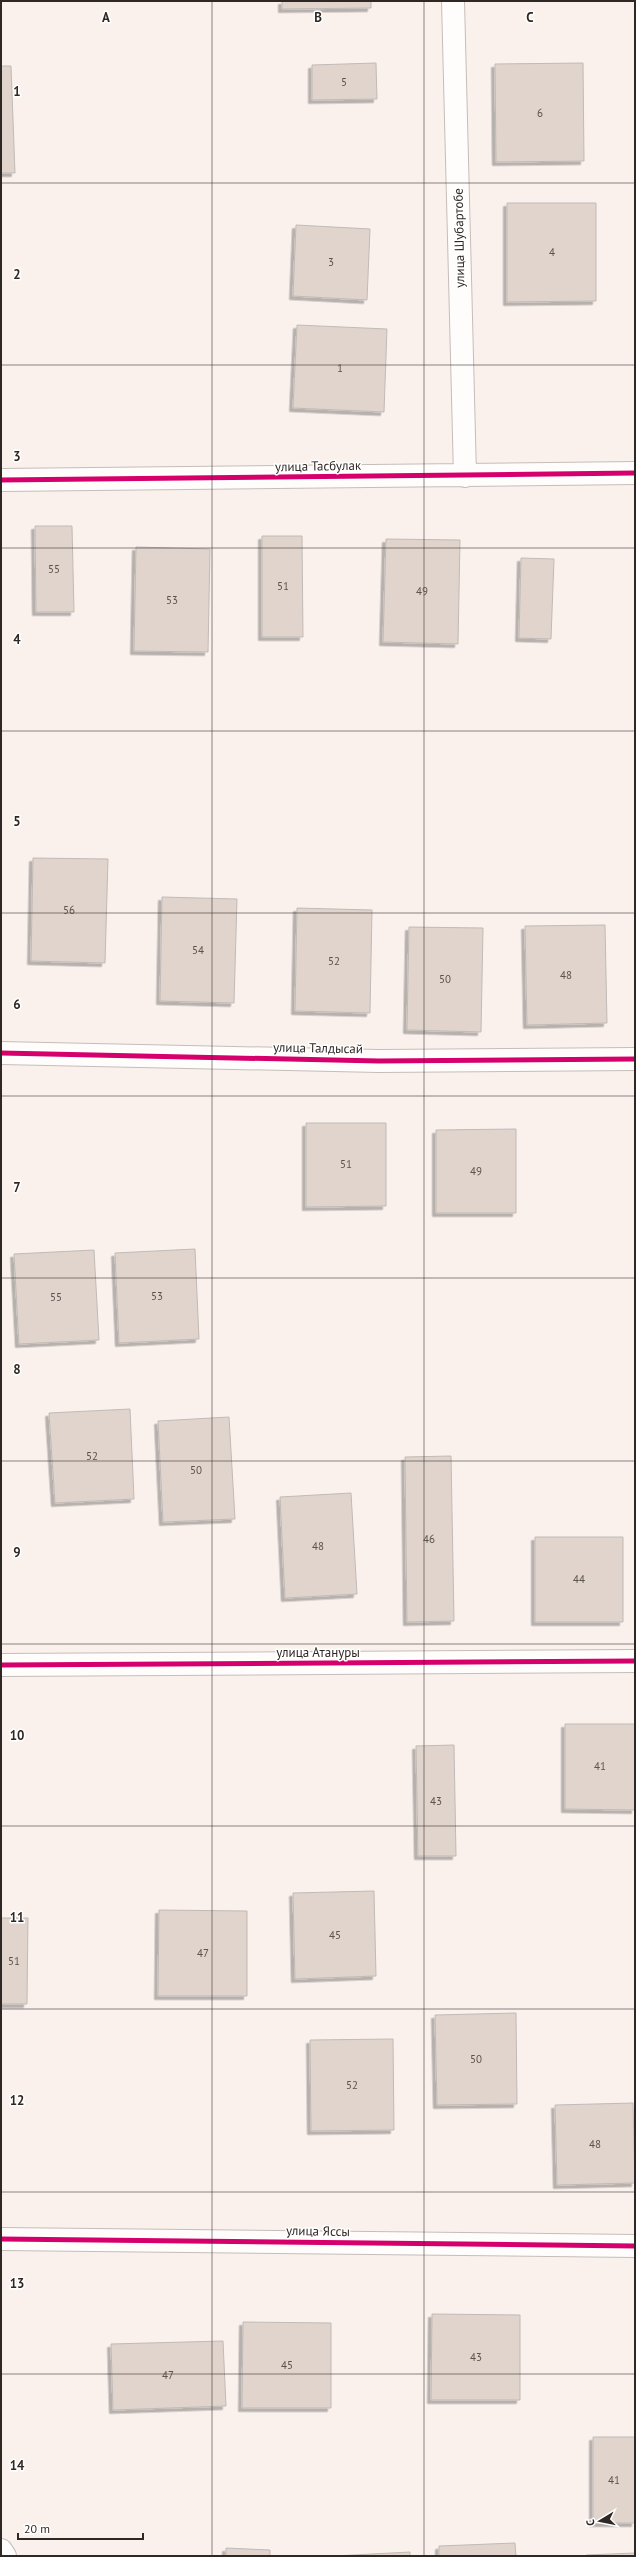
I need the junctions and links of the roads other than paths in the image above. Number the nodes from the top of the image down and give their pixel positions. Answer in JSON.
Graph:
{"nodes":[{"id":1,"x":453,"y":1,"type":"edge"},
{"id":2,"x":635,"y":473,"type":"edge"},
{"id":3,"x":465,"y":476,"type":"junction"},
{"id":4,"x":1,"y":480,"type":"edge"},
{"id":5,"x":1,"y":1052,"type":"edge"},
{"id":6,"x":635,"y":1059,"type":"edge"},
{"id":7,"x":635,"y":1662,"type":"edge"},
{"id":8,"x":1,"y":1665,"type":"edge"},
{"id":9,"x":1,"y":2239,"type":"edge"},
{"id":10,"x":635,"y":2246,"type":"edge"},
{"id":11,"x":1,"y":2550,"type":"edge"},
{"id":12,"x":4,"y":2556,"type":"edge"}],
"edges":[{"from":1,"to":3,"type":"street","name":"улица Шубартобе"},
{"from":2,"to":3,"type":"street","name":"улица Тасбулак"},
{"from":3,"to":4,"type":"street","name":"улица Тасбулак"},
{"from":5,"to":6,"type":"street","name":"улица Талдысай"},
{"from":7,"to":8,"type":"street","name":"улица Атануры"},
{"from":9,"to":10,"type":"street","name":"улица Яссы"},
{"from":11,"to":12,"type":"street"}]}
